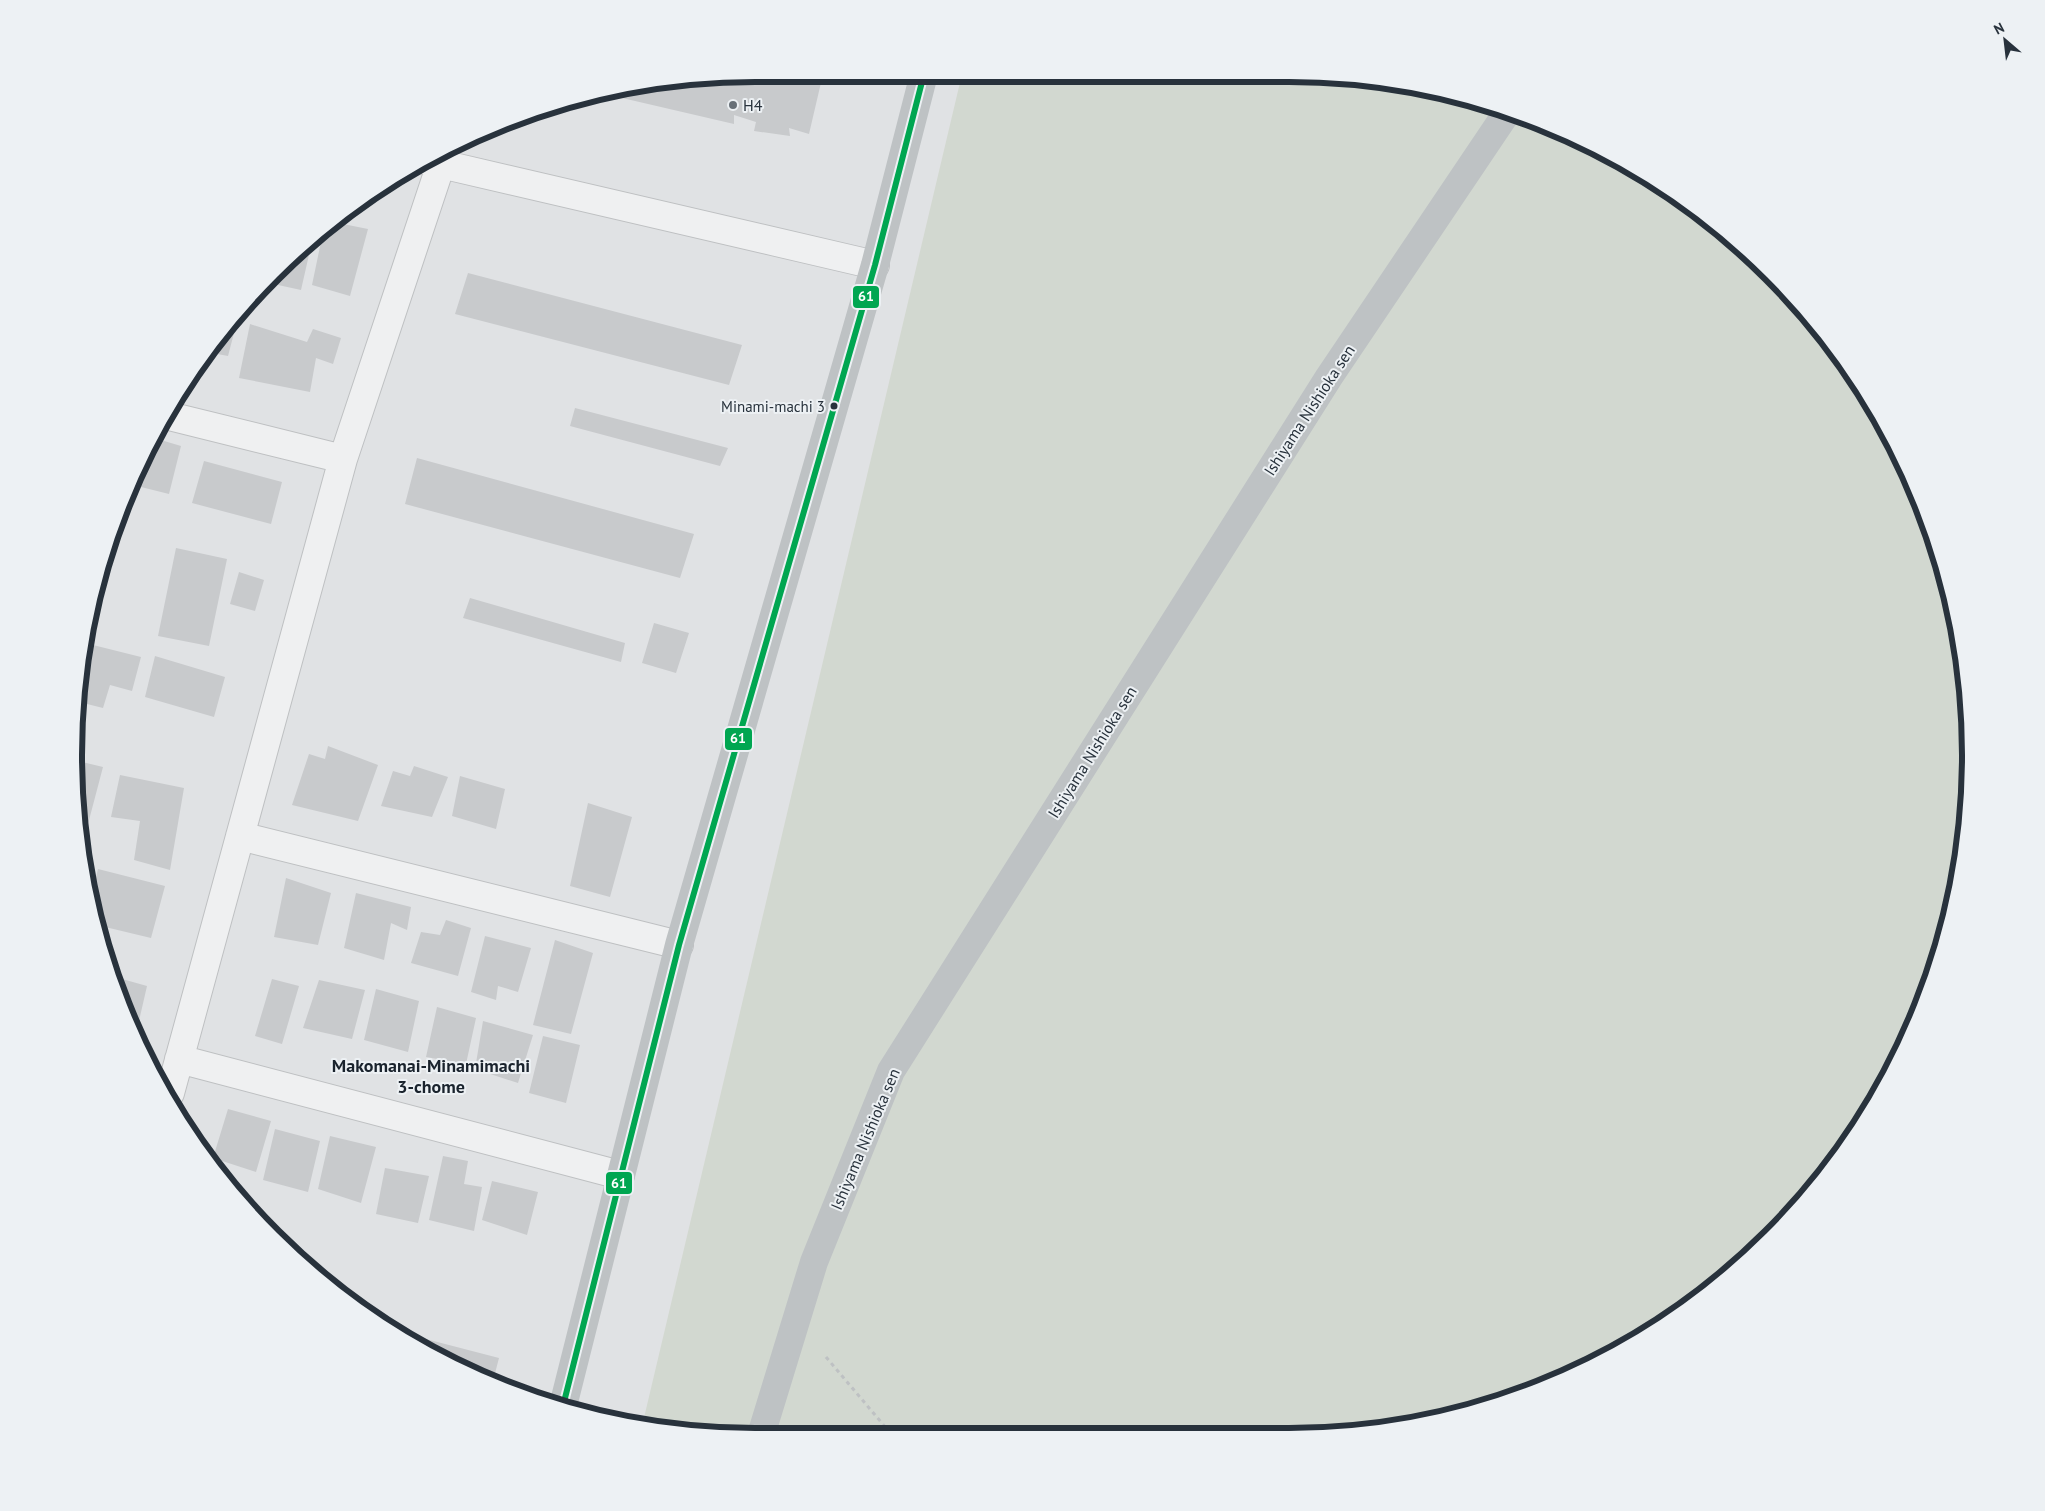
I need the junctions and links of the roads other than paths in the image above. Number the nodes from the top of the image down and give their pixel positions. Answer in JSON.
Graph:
{"nodes":[{"id":1,"x":922,"y":82,"type":"edge"},
{"id":2,"x":1504,"y":117,"type":"edge"},
{"id":3,"x":443,"y":160,"type":"edge"},
{"id":4,"x":437,"y":164,"type":"edge"},
{"id":5,"x":875,"y":265,"type":"junction"},
{"id":6,"x":174,"y":417,"type":"edge"},
{"id":7,"x":343,"y":459,"type":"junction"},
{"id":8,"x":240,"y":836,"type":"junction"},
{"id":9,"x":679,"y":945,"type":"junction"},
{"id":10,"x":179,"y":1059,"type":"junction"},
{"id":11,"x":171,"y":1089,"type":"edge"},
{"id":12,"x":620,"y":1175,"type":"junction"},
{"id":13,"x":564,"y":1401,"type":"edge"},
{"id":14,"x":762,"y":1428,"type":"edge"}],
"edges":[{"from":1,"to":5,"type":"street"},
{"from":2,"to":14,"type":"street","name":"Ishiyama Nishioka sen"},
{"from":3,"to":5,"type":"street"},
{"from":4,"to":7,"type":"street"},
{"from":5,"to":9,"type":"street"},
{"from":6,"to":7,"type":"street"},
{"from":7,"to":8,"type":"street"},
{"from":8,"to":9,"type":"street"},
{"from":8,"to":10,"type":"street"},
{"from":9,"to":12,"type":"street"},
{"from":10,"to":11,"type":"street"},
{"from":10,"to":12,"type":"street"},
{"from":12,"to":13,"type":"street"}]}
